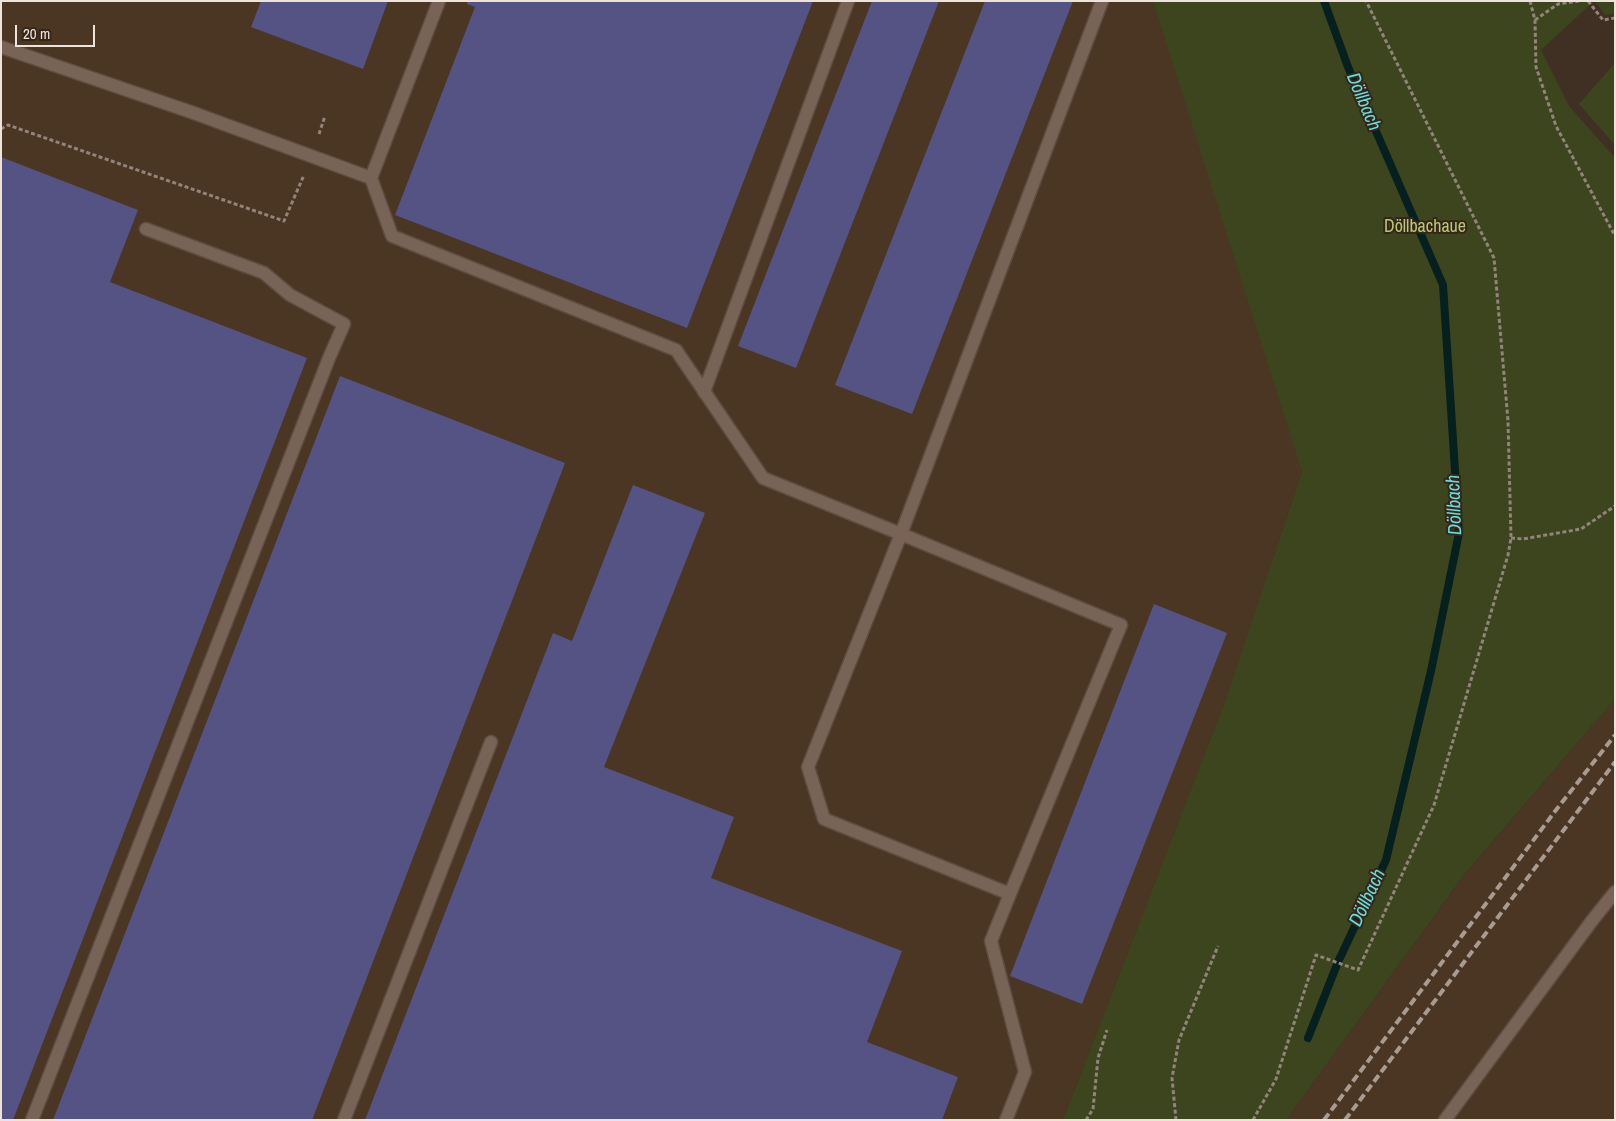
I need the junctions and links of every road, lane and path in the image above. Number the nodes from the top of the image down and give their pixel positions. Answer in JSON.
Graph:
{"nodes":[{"id":1,"x":439,"y":1,"type":"edge"},
{"id":2,"x":848,"y":1,"type":"edge"},
{"id":3,"x":1102,"y":1,"type":"edge"},
{"id":4,"x":1366,"y":1,"type":"edge"},
{"id":5,"x":1530,"y":1,"type":"edge"},
{"id":6,"x":1579,"y":1,"type":"edge"},
{"id":7,"x":1588,"y":1,"type":"edge"},
{"id":8,"x":1615,"y":18,"type":"edge"},
{"id":9,"x":1535,"y":20,"type":"junction"},
{"id":10,"x":1,"y":47,"type":"edge"},
{"id":11,"x":325,"y":116,"type":"dead end"},
{"id":12,"x":1,"y":128,"type":"edge"},
{"id":13,"x":319,"y":134,"type":"dead end"},
{"id":14,"x":305,"y":172,"type":"dead end"},
{"id":15,"x":370,"y":178,"type":"junction"},
{"id":16,"x":146,"y":229,"type":"dead end"},
{"id":17,"x":1615,"y":236,"type":"edge"},
{"id":18,"x":704,"y":392,"type":"junction"},
{"id":19,"x":1615,"y":506,"type":"edge"},
{"id":20,"x":902,"y":534,"type":"junction"},
{"id":21,"x":1511,"y":538,"type":"junction"},
{"id":22,"x":491,"y":742,"type":"dead end"},
{"id":23,"x":1615,"y":892,"type":"edge"},
{"id":24,"x":1010,"y":894,"type":"junction"},
{"id":25,"x":1218,"y":946,"type":"dead end"},
{"id":26,"x":1107,"y":1030,"type":"dead end"},
{"id":27,"x":32,"y":1120,"type":"edge"},
{"id":28,"x":344,"y":1120,"type":"edge"},
{"id":29,"x":1006,"y":1120,"type":"edge"},
{"id":30,"x":1086,"y":1120,"type":"edge"},
{"id":31,"x":1176,"y":1120,"type":"edge"},
{"id":32,"x":1253,"y":1120,"type":"edge"},
{"id":33,"x":1445,"y":1120,"type":"edge"}],
"edges":[{"from":1,"to":15,"type":"lane"},
{"from":2,"to":18,"type":"lane"},
{"from":3,"to":20,"type":"lane"},
{"from":4,"to":21,"type":"path"},
{"from":5,"to":9,"type":"path"},
{"from":6,"to":9,"type":"path"},
{"from":7,"to":8,"type":"path"},
{"from":9,"to":17,"type":"path"},
{"from":10,"to":15,"type":"lane"},
{"from":11,"to":13,"type":"path"},
{"from":12,"to":14,"type":"path"},
{"from":15,"to":18,"type":"lane"},
{"from":16,"to":27,"type":"lane"},
{"from":18,"to":20,"type":"lane"},
{"from":19,"to":21,"type":"path"},
{"from":20,"to":24,"type":"lane"},
{"from":20,"to":24,"type":"lane"},
{"from":21,"to":32,"type":"path"},
{"from":22,"to":28,"type":"lane"},
{"from":23,"to":33,"type":"lane"},
{"from":24,"to":29,"type":"lane"},
{"from":25,"to":31,"type":"path"},
{"from":26,"to":30,"type":"path"}]}
